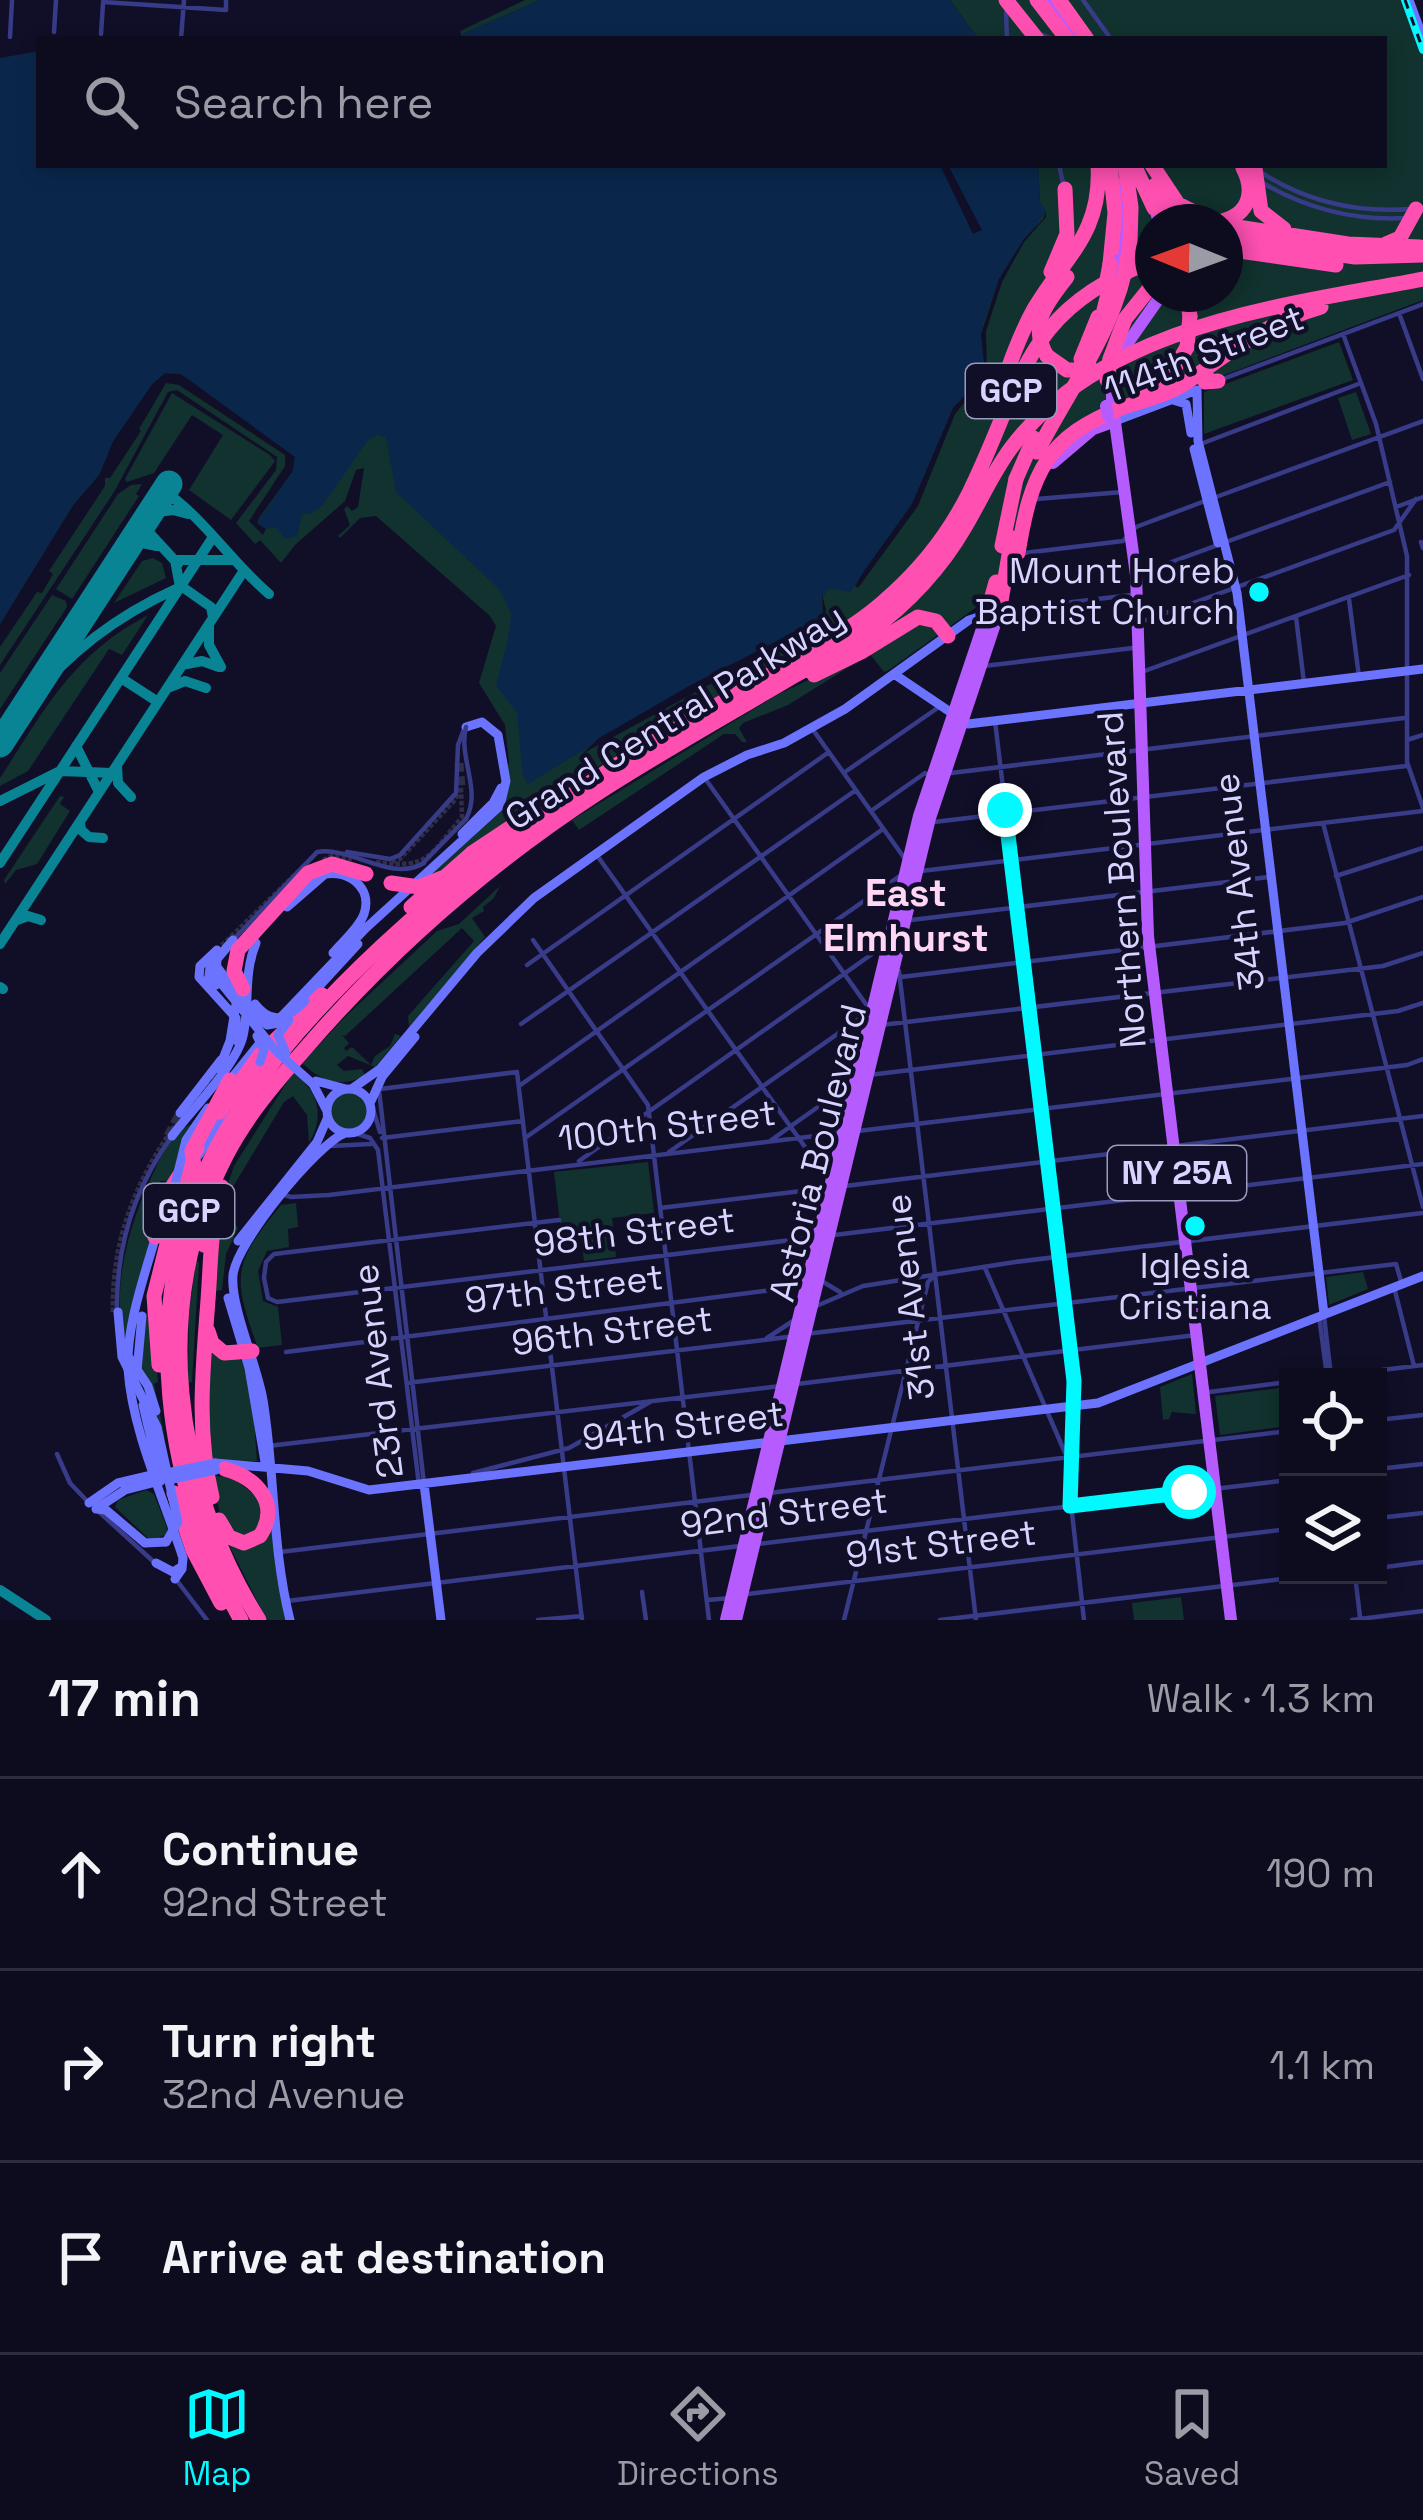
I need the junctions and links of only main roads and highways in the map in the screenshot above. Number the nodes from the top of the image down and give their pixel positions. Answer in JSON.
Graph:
{"nodes":[{"id":1,"x":1005,"y":0,"type":"edge"},
{"id":2,"x":1015,"y":0,"type":"edge"},
{"id":3,"x":1028,"y":0,"type":"edge"},
{"id":4,"x":1048,"y":0,"type":"edge"},
{"id":5,"x":1072,"y":0,"type":"edge"},
{"id":6,"x":1035,"y":36,"type":"edge"},
{"id":7,"x":1066,"y":36,"type":"edge"},
{"id":8,"x":1067,"y":36,"type":"edge"},
{"id":9,"x":1068,"y":36,"type":"edge"},
{"id":10,"x":1069,"y":36,"type":"edge"},
{"id":11,"x":1121,"y":168,"type":"edge"},
{"id":12,"x":1121,"y":168,"type":"edge"},
{"id":13,"x":1123,"y":168,"type":"edge"},
{"id":14,"x":1123,"y":168,"type":"edge"},
{"id":15,"x":1124,"y":168,"type":"edge"},
{"id":16,"x":1125,"y":168,"type":"edge"},
{"id":17,"x":1127,"y":168,"type":"edge"},
{"id":18,"x":1249,"y":169,"type":"edge"},
{"id":19,"x":1065,"y":189,"type":"road end"},
{"id":20,"x":1274,"y":190,"type":"road end"},
{"id":21,"x":1150,"y":204,"type":"edge"},
{"id":22,"x":1181,"y":204,"type":"edge"},
{"id":23,"x":1260,"y":208,"type":"junction"},
{"id":24,"x":1243,"y":209,"type":"edge"},
{"id":25,"x":1135,"y":210,"type":"edge"},
{"id":26,"x":1412,"y":217,"type":"edge"},
{"id":27,"x":1123,"y":219,"type":"joint"},
{"id":28,"x":1243,"y":232,"type":"edge"},
{"id":29,"x":1243,"y":235,"type":"edge"},
{"id":30,"x":1328,"y":241,"type":"junction"},
{"id":31,"x":1359,"y":244,"type":"junction"},
{"id":32,"x":1243,"y":251,"type":"edge"},
{"id":33,"x":1423,"y":255,"type":"edge"},
{"id":34,"x":1135,"y":258,"type":"edge"},
{"id":35,"x":1135,"y":260,"type":"edge"},
{"id":36,"x":1135,"y":268,"type":"edge"},
{"id":37,"x":1113,"y":272,"type":"junction"},
{"id":38,"x":1423,"y":279,"type":"edge"},
{"id":39,"x":1135,"y":306,"type":"edge"},
{"id":40,"x":1150,"y":312,"type":"edge"},
{"id":41,"x":1189,"y":312,"type":"edge"},
{"id":42,"x":1187,"y":347,"type":"junction"},
{"id":43,"x":1228,"y":350,"type":"junction"},
{"id":44,"x":1014,"y":352,"type":"junction"},
{"id":45,"x":1112,"y":368,"type":"junction"},
{"id":46,"x":1170,"y":400,"type":"road end"},
{"id":47,"x":1131,"y":404,"type":"junction"},
{"id":48,"x":1111,"y":414,"type":"junction"},
{"id":49,"x":988,"y":429,"type":"junction"},
{"id":50,"x":1036,"y":499,"type":"joint"},
{"id":51,"x":966,"y":526,"type":"junction"},
{"id":52,"x":1018,"y":553,"type":"junction"},
{"id":53,"x":920,"y":566,"type":"junction"},
{"id":54,"x":993,"y":613,"type":"junction"},
{"id":55,"x":948,"y":636,"type":"road end"},
{"id":56,"x":756,"y":699,"type":"junction"},
{"id":57,"x":720,"y":704,"type":"junction"},
{"id":58,"x":677,"y":718,"type":"dead end"},
{"id":59,"x":958,"y":718,"type":"junction"},
{"id":60,"x":632,"y":743,"type":"dead end"},
{"id":61,"x":939,"y":774,"type":"junction"},
{"id":62,"x":592,"y":781,"type":"junction"},
{"id":63,"x":527,"y":842,"type":"junction"},
{"id":64,"x":369,"y":866,"type":"junction"},
{"id":65,"x":440,"y":869,"type":"junction"},
{"id":66,"x":908,"y":870,"type":"junction"},
{"id":67,"x":502,"y":871,"type":"dead end"},
{"id":68,"x":293,"y":900,"type":"road end"},
{"id":69,"x":441,"y":925,"type":"dead end"},
{"id":70,"x":892,"y":962,"type":"junction"},
{"id":71,"x":374,"y":974,"type":"junction"},
{"id":72,"x":244,"y":997,"type":"road end"},
{"id":73,"x":215,"y":1078,"type":"road end"},
{"id":74,"x":855,"y":1084,"type":"junction"},
{"id":75,"x":261,"y":1101,"type":"junction"},
{"id":76,"x":849,"y":1132,"type":"junction"},
{"id":77,"x":183,"y":1180,"type":"road end"},
{"id":78,"x":160,"y":1231,"type":"road end"},
{"id":79,"x":812,"y":1283,"type":"junction"},
{"id":80,"x":208,"y":1297,"type":"junction"},
{"id":81,"x":799,"y":1335,"type":"junction"},
{"id":82,"x":246,"y":1347,"type":"road end"},
{"id":83,"x":219,"y":1468,"type":"road end"},
{"id":84,"x":165,"y":1480,"type":"junction"},
{"id":85,"x":208,"y":1514,"type":"junction"},
{"id":86,"x":168,"y":1516,"type":"road end"},
{"id":87,"x":737,"y":1596,"type":"junction"},
{"id":88,"x":232,"y":1620,"type":"edge"},
{"id":89,"x":242,"y":1620,"type":"edge"},
{"id":90,"x":259,"y":1620,"type":"edge"},
{"id":91,"x":726,"y":1620,"type":"edge"},
{"id":92,"x":736,"y":1620,"type":"edge"},
{"id":93,"x":1231,"y":1620,"type":"edge"}],
"edges":[{"from":1,"to":6,"type":"highway","bridge":true},
{"from":2,"to":7,"type":"highway","bridge":true},
{"from":3,"to":8,"type":"main road"},
{"from":4,"to":9,"type":"highway"},
{"from":5,"to":10,"type":"highway"},
{"from":11,"to":45,"type":"highway","bridge":true},
{"from":12,"to":44,"type":"highway"},
{"from":13,"to":27,"type":"main road"},
{"from":14,"to":37,"type":"highway"},
{"from":15,"to":25,"type":"highway"},
{"from":16,"to":21,"type":"highway"},
{"from":17,"to":22,"type":"highway"},
{"from":18,"to":23,"type":"highway"},
{"from":18,"to":24,"type":"highway"},
{"from":19,"to":44,"type":"highway"},
{"from":20,"to":23,"type":"highway"},
{"from":23,"to":30,"type":"highway"},
{"from":26,"to":31,"type":"highway"},
{"from":27,"to":37,"type":"highway"},
{"from":28,"to":30,"type":"highway"},
{"from":29,"to":33,"type":"highway"},
{"from":30,"to":31,"type":"highway"},
{"from":31,"to":33,"type":"highway"},
{"from":32,"to":33,"type":"highway"},
{"from":34,"to":49,"type":"highway","name":"Grand Central Parkway","number":"GCP"},
{"from":35,"to":53,"type":"highway","name":"Grand Central Parkway","number":"GCP"},
{"from":36,"to":54,"type":"highway","bridge":true},
{"from":37,"to":45,"type":"main road"},
{"from":37,"to":54,"type":"highway","bridge":true},
{"from":38,"to":43,"type":"highway"},
{"from":38,"to":45,"type":"highway","name":"Grand Central Parkway","number":"GCP"},
{"from":39,"to":45,"type":"highway"},
{"from":40,"to":45,"type":"main road"},
{"from":41,"to":42,"type":"highway","bridge":true},
{"from":42,"to":47,"type":"highway"},
{"from":42,"to":51,"type":"highway"},
{"from":43,"to":46,"type":"highway"},
{"from":43,"to":47,"type":"highway"},
{"from":44,"to":49,"type":"highway"},
{"from":45,"to":48,"type":"highway"},
{"from":45,"to":51,"type":"highway","name":"Grand Central Parkway","number":"GCP"},
{"from":47,"to":52,"type":"highway"},
{"from":48,"to":50,"type":"main road","name":"114th Street"},
{"from":48,"to":93,"type":"main road","name":"Northern Boulevard","number":"NY 25A"},
{"from":49,"to":53,"type":"highway","name":"Grand Central Parkway","number":"GCP"},
{"from":50,"to":52,"type":"main road","name":"Astoria Boulevard"},
{"from":51,"to":56,"type":"highway","name":"Grand Central Parkway","number":"GCP"},
{"from":52,"to":54,"type":"main road","name":"Astoria Boulevard"},
{"from":53,"to":57,"type":"highway","name":"Grand Central Parkway","number":"GCP"},
{"from":54,"to":59,"type":"main road","name":"Astoria Boulevard"},
{"from":54,"to":59,"type":"main road","name":"Astoria Boulevard"},
{"from":55,"to":56,"type":"highway"},
{"from":56,"to":63,"type":"highway","name":"Grand Central Parkway","number":"GCP"},
{"from":57,"to":58,"type":"highway"},
{"from":57,"to":62,"type":"highway","name":"Grand Central Parkway","number":"GCP"},
{"from":59,"to":61,"type":"main road","name":"Astoria Boulevard"},
{"from":60,"to":62,"type":"highway"},
{"from":61,"to":66,"type":"main road","name":"Astoria Boulevard"},
{"from":61,"to":66,"type":"main road","name":"Astoria Boulevard"},
{"from":62,"to":65,"type":"highway"},
{"from":62,"to":84,"type":"highway","name":"Grand Central Parkway","number":"GCP"},
{"from":63,"to":67,"type":"highway"},
{"from":63,"to":71,"type":"highway","name":"Grand Central Parkway","number":"GCP"},
{"from":64,"to":65,"type":"highway","bridge":true},
{"from":64,"to":68,"type":"highway","bridge":true},
{"from":64,"to":72,"type":"highway","bridge":true},
{"from":65,"to":78,"type":"highway"},
{"from":66,"to":70,"type":"main road","name":"Astoria Boulevard"},
{"from":66,"to":70,"type":"main road","name":"Astoria Boulevard"},
{"from":69,"to":71,"type":"highway"},
{"from":70,"to":74,"type":"main road","name":"Astoria Boulevard"},
{"from":70,"to":74,"type":"main road","name":"Astoria Boulevard"},
{"from":71,"to":75,"type":"highway","name":"Grand Central Parkway","number":"GCP"},
{"from":73,"to":85,"type":"highway","bridge":true},
{"from":74,"to":76,"type":"main road","name":"Astoria Boulevard"},
{"from":74,"to":76,"type":"main road","name":"Astoria Boulevard"},
{"from":75,"to":80,"type":"highway"},
{"from":75,"to":85,"type":"highway","name":"Grand Central Parkway","number":"GCP"},
{"from":76,"to":79,"type":"main road","name":"Astoria Boulevard"},
{"from":77,"to":84,"type":"highway"},
{"from":79,"to":81,"type":"main road","name":"Astoria Boulevard"},
{"from":79,"to":81,"type":"main road","name":"Astoria Boulevard"},
{"from":80,"to":82,"type":"highway"},
{"from":80,"to":83,"type":"highway"},
{"from":81,"to":87,"type":"main road","name":"Astoria Boulevard"},
{"from":84,"to":88,"type":"highway","bridge":true},
{"from":84,"to":89,"type":"highway","name":"Grand Central Parkway","number":"GCP"},
{"from":85,"to":90,"type":"highway","name":"Grand Central Parkway","number":"GCP"},
{"from":86,"to":88,"type":"highway"},
{"from":87,"to":91,"type":"main road","name":"Astoria Boulevard"},
{"from":87,"to":92,"type":"main road","name":"Astoria Boulevard"}]}
